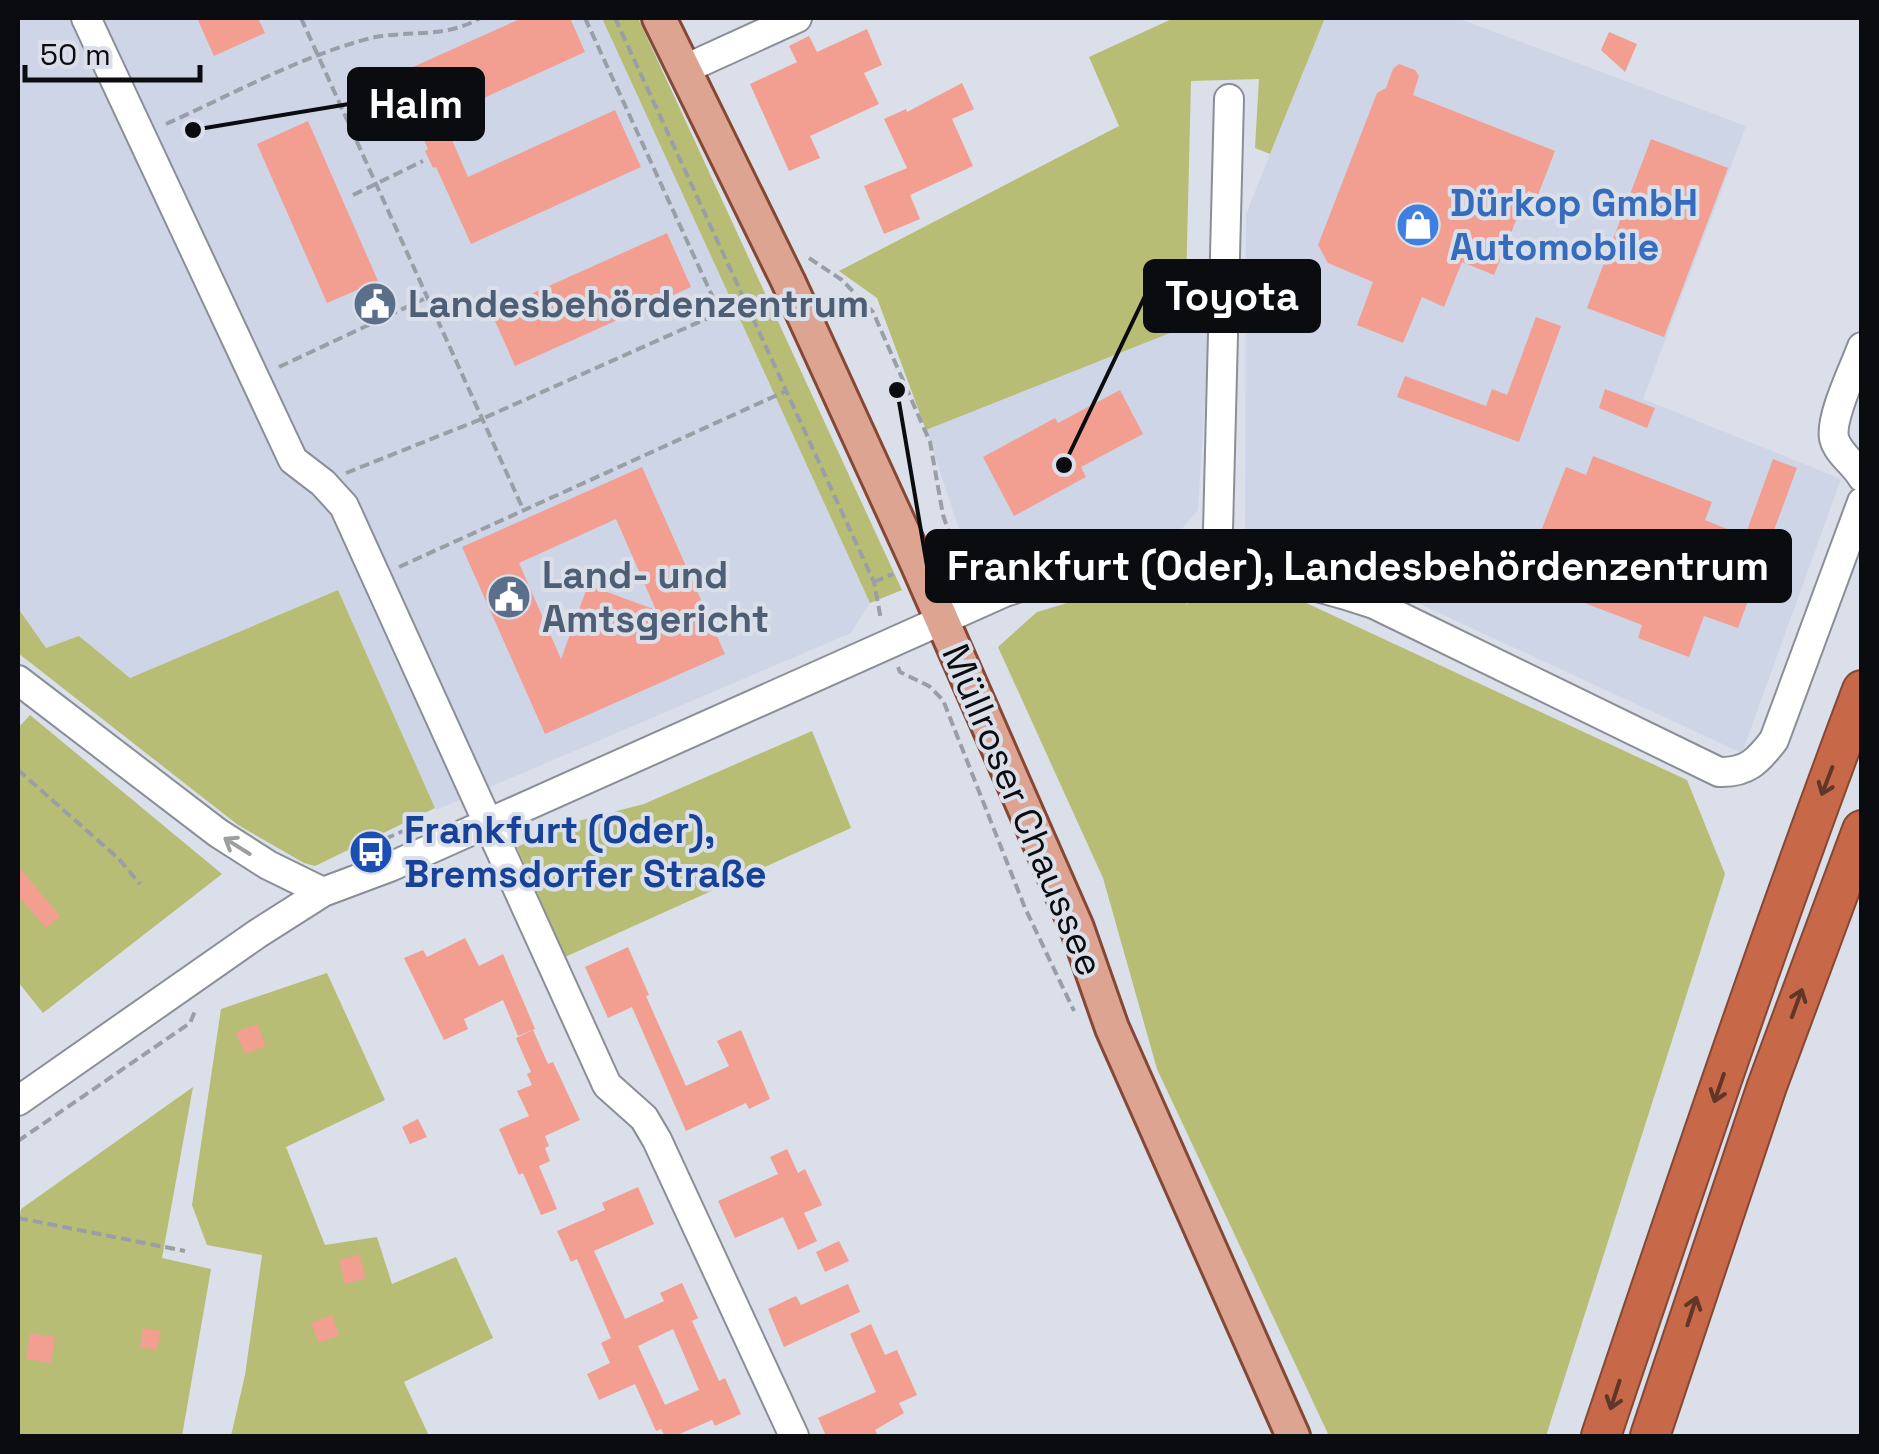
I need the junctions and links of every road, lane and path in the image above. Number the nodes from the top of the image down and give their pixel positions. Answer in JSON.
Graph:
{"nodes":[{"id":1,"x":86,"y":18,"type":"edge"},
{"id":2,"x":301,"y":18,"type":"edge"},
{"id":3,"x":480,"y":18,"type":"edge"},
{"id":4,"x":585,"y":18,"type":"edge"},
{"id":5,"x":615,"y":18,"type":"edge"},
{"id":6,"x":797,"y":18,"type":"edge"},
{"id":7,"x":664,"y":20,"type":"edge"},
{"id":8,"x":318,"y":56,"type":"junction"},
{"id":9,"x":685,"y":70,"type":"junction"},
{"id":10,"x":1229,"y":99,"type":"dead end"},
{"id":11,"x":141,"y":135,"type":"junction"},
{"id":12,"x":423,"y":161,"type":"dead end"},
{"id":13,"x":376,"y":184,"type":"junction"},
{"id":14,"x":353,"y":194,"type":"dead end"},
{"id":15,"x":809,"y":258,"type":"dead end"},
{"id":16,"x":428,"y":296,"type":"junction"},
{"id":17,"x":746,"y":302,"type":"junction"},
{"id":18,"x":720,"y":312,"type":"junction"},
{"id":19,"x":1862,"y":348,"type":"edge"},
{"id":20,"x":255,"y":378,"type":"junction"},
{"id":21,"x":788,"y":391,"type":"junction"},
{"id":22,"x":484,"y":418,"type":"junction"},
{"id":23,"x":1862,"y":477,"type":"edge"},
{"id":24,"x":323,"y":482,"type":"junction"},
{"id":25,"x":1862,"y":502,"type":"edge"},
{"id":26,"x":523,"y":510,"type":"junction"},
{"id":27,"x":954,"y":548,"type":"dead end"},
{"id":28,"x":1217,"y":569,"type":"junction"},
{"id":29,"x":376,"y":577,"type":"junction"},
{"id":30,"x":874,"y":582,"type":"dead end"},
{"id":31,"x":942,"y":620,"type":"junction"},
{"id":32,"x":18,"y":680,"type":"edge"},
{"id":33,"x":1862,"y":690,"type":"edge"},
{"id":34,"x":18,"y":770,"type":"edge"},
{"id":35,"x":487,"y":823,"type":"junction"},
{"id":36,"x":1862,"y":830,"type":"edge"},
{"id":37,"x":140,"y":884,"type":"dead end"},
{"id":38,"x":323,"y":892,"type":"junction"},
{"id":39,"x":199,"y":999,"type":"dead end"},
{"id":40,"x":18,"y":1101,"type":"edge"},
{"id":41,"x":18,"y":1140,"type":"edge"},
{"id":42,"x":18,"y":1218,"type":"edge"},
{"id":43,"x":185,"y":1251,"type":"dead end"},
{"id":44,"x":794,"y":1436,"type":"edge"},
{"id":45,"x":1294,"y":1436,"type":"edge"},
{"id":46,"x":1601,"y":1436,"type":"edge"},
{"id":47,"x":1650,"y":1436,"type":"edge"}],
"edges":[{"from":1,"to":11,"type":"street"},
{"from":2,"to":8,"type":"path"},
{"from":3,"to":8,"type":"path"},
{"from":4,"to":18,"type":"path"},
{"from":5,"to":17,"type":"path"},
{"from":6,"to":9,"type":"street"},
{"from":7,"to":9,"type":"main road","name":"Müllroser Chaussee"},
{"from":8,"to":11,"type":"path"},
{"from":8,"to":13,"type":"path"},
{"from":9,"to":31,"type":"main road","name":"Müllroser Chaussee"},
{"from":10,"to":28,"type":"street"},
{"from":11,"to":20,"type":"street"},
{"from":12,"to":13,"type":"path"},
{"from":13,"to":14,"type":"path"},
{"from":13,"to":16,"type":"path"},
{"from":15,"to":27,"type":"path"},
{"from":16,"to":20,"type":"path"},
{"from":16,"to":22,"type":"path"},
{"from":17,"to":18,"type":"path"},
{"from":17,"to":21,"type":"path"},
{"from":18,"to":22,"type":"path"},
{"from":19,"to":23,"type":"street"},
{"from":20,"to":24,"type":"street"},
{"from":21,"to":26,"type":"path"},
{"from":21,"to":30,"type":"path"},
{"from":22,"to":24,"type":"path"},
{"from":22,"to":26,"type":"path"},
{"from":24,"to":29,"type":"street"},
{"from":25,"to":28,"type":"street"},
{"from":26,"to":29,"type":"path"},
{"from":28,"to":31,"type":"street"},
{"from":29,"to":35,"type":"street"},
{"from":31,"to":35,"type":"street"},
{"from":31,"to":45,"type":"main road","name":"Müllroser Chaussee"},
{"from":38,"to":32,"type":"street","one_way":true},
{"from":33,"to":46,"type":"highway","one_way":true},
{"from":34,"to":37,"type":"path"},
{"from":35,"to":38,"type":"street"},
{"from":35,"to":44,"type":"street"},
{"from":47,"to":36,"type":"highway","one_way":true},
{"from":38,"to":40,"type":"street"},
{"from":39,"to":41,"type":"path"},
{"from":42,"to":43,"type":"path"}]}
